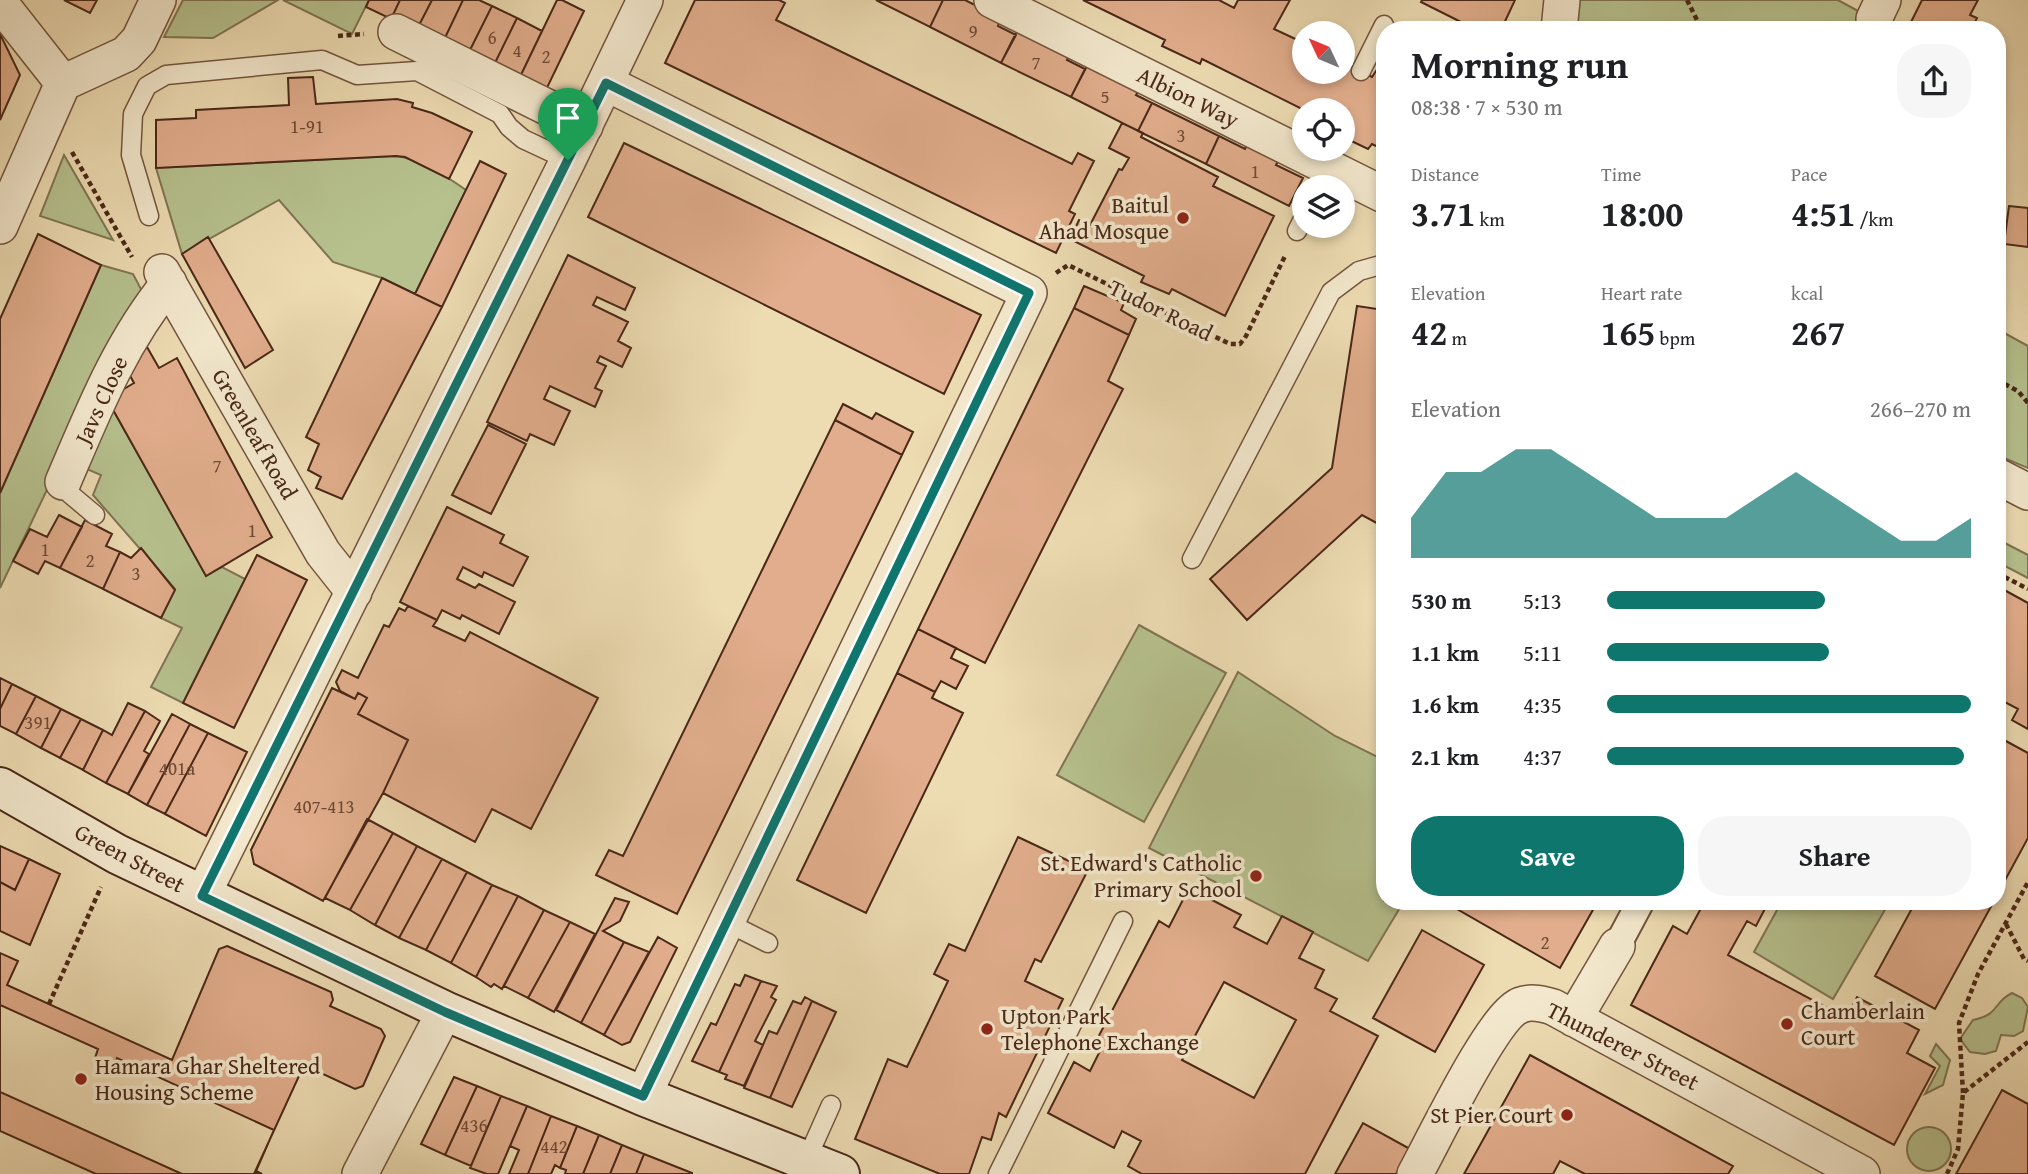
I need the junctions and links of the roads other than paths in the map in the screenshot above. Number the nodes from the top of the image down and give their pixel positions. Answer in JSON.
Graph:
{"nodes":[{"id":1,"x":158,"y":0,"type":"edge"},
{"id":2,"x":645,"y":0,"type":"edge"},
{"id":3,"x":992,"y":0,"type":"edge"},
{"id":4,"x":1562,"y":0,"type":"edge"},
{"id":5,"x":0,"y":3,"type":"edge"},
{"id":6,"x":1560,"y":21,"type":"edge"},
{"id":7,"x":396,"y":33,"type":"dead end"},
{"id":8,"x":1376,"y":41,"type":"edge"},
{"id":9,"x":136,"y":70,"type":"junction"},
{"id":10,"x":1361,"y":71,"type":"dead end"},
{"id":11,"x":606,"y":83,"type":"junction"},
{"id":12,"x":56,"y":98,"type":"junction"},
{"id":13,"x":585,"y":126,"type":"junction"},
{"id":14,"x":568,"y":160,"type":"junction"},
{"id":15,"x":1323,"y":165,"type":"edge"},
{"id":16,"x":1376,"y":191,"type":"edge"},
{"id":17,"x":149,"y":216,"type":"dead end"},
{"id":18,"x":0,"y":226,"type":"edge"},
{"id":19,"x":1376,"y":266,"type":"edge"},
{"id":20,"x":166,"y":278,"type":"joint"},
{"id":21,"x":2006,"y":481,"type":"edge"},
{"id":22,"x":63,"y":482,"type":"joint"},
{"id":23,"x":2028,"y":492,"type":"edge"},
{"id":24,"x":95,"y":514,"type":"dead end"},
{"id":25,"x":1192,"y":559,"type":"dead end"},
{"id":26,"x":354,"y":592,"type":"junction"},
{"id":27,"x":0,"y":787,"type":"edge"},
{"id":28,"x":202,"y":896,"type":"junction"},
{"id":29,"x":1636,"y":910,"type":"edge"},
{"id":30,"x":1124,"y":921,"type":"dead end"},
{"id":31,"x":726,"y":922,"type":"junction"},
{"id":32,"x":768,"y":943,"type":"dead end"},
{"id":33,"x":1617,"y":946,"type":"joint"},
{"id":34,"x":445,"y":1012,"type":"junction"},
{"id":35,"x":1574,"y":1018,"type":"junction"},
{"id":36,"x":643,"y":1096,"type":"junction"},
{"id":37,"x":831,"y":1105,"type":"dead end"},
{"id":38,"x":823,"y":1167,"type":"edge"},
{"id":39,"x":360,"y":1174,"type":"edge"},
{"id":40,"x":998,"y":1174,"type":"edge"},
{"id":41,"x":1415,"y":1174,"type":"edge"},
{"id":42,"x":1862,"y":1174,"type":"edge"}],
"edges":[{"from":1,"to":9,"type":"street"},
{"from":2,"to":11,"type":"street"},
{"from":3,"to":15,"type":"street","name":"Albion Way"},
{"from":4,"to":6,"type":"street"},
{"from":5,"to":12,"type":"street"},
{"from":7,"to":13,"type":"street"},
{"from":8,"to":10,"type":"lane"},
{"from":9,"to":12,"type":"street"},
{"from":9,"to":14,"type":"lane"},
{"from":9,"to":17,"type":"lane"},
{"from":11,"to":13,"type":"street"},
{"from":11,"to":31,"type":"street"},
{"from":12,"to":18,"type":"street"},
{"from":13,"to":14,"type":"street"},
{"from":14,"to":26,"type":"street"},
{"from":15,"to":16,"type":"street","name":"Albion Way"},
{"from":19,"to":25,"type":"lane"},
{"from":20,"to":22,"type":"street","name":"Javs Close"},
{"from":20,"to":26,"type":"street","name":"Greenleaf Road"},
{"from":21,"to":23,"type":"street"},
{"from":22,"to":24,"type":"lane","name":"Javs Close"},
{"from":26,"to":28,"type":"street"},
{"from":27,"to":28,"type":"main road","name":"Green Street"},
{"from":28,"to":34,"type":"main road","name":"Green Street"},
{"from":29,"to":33,"type":"street"},
{"from":30,"to":40,"type":"lane"},
{"from":31,"to":32,"type":"lane"},
{"from":31,"to":36,"type":"street"},
{"from":33,"to":35,"type":"street"},
{"from":34,"to":36,"type":"main road","name":"Green Street"},
{"from":34,"to":39,"type":"street"},
{"from":35,"to":41,"type":"street","name":"Thunderer Street"},
{"from":35,"to":42,"type":"street","name":"Thunderer Street"},
{"from":36,"to":38,"type":"main road","name":"Green Street"},
{"from":37,"to":38,"type":"lane"}]}
